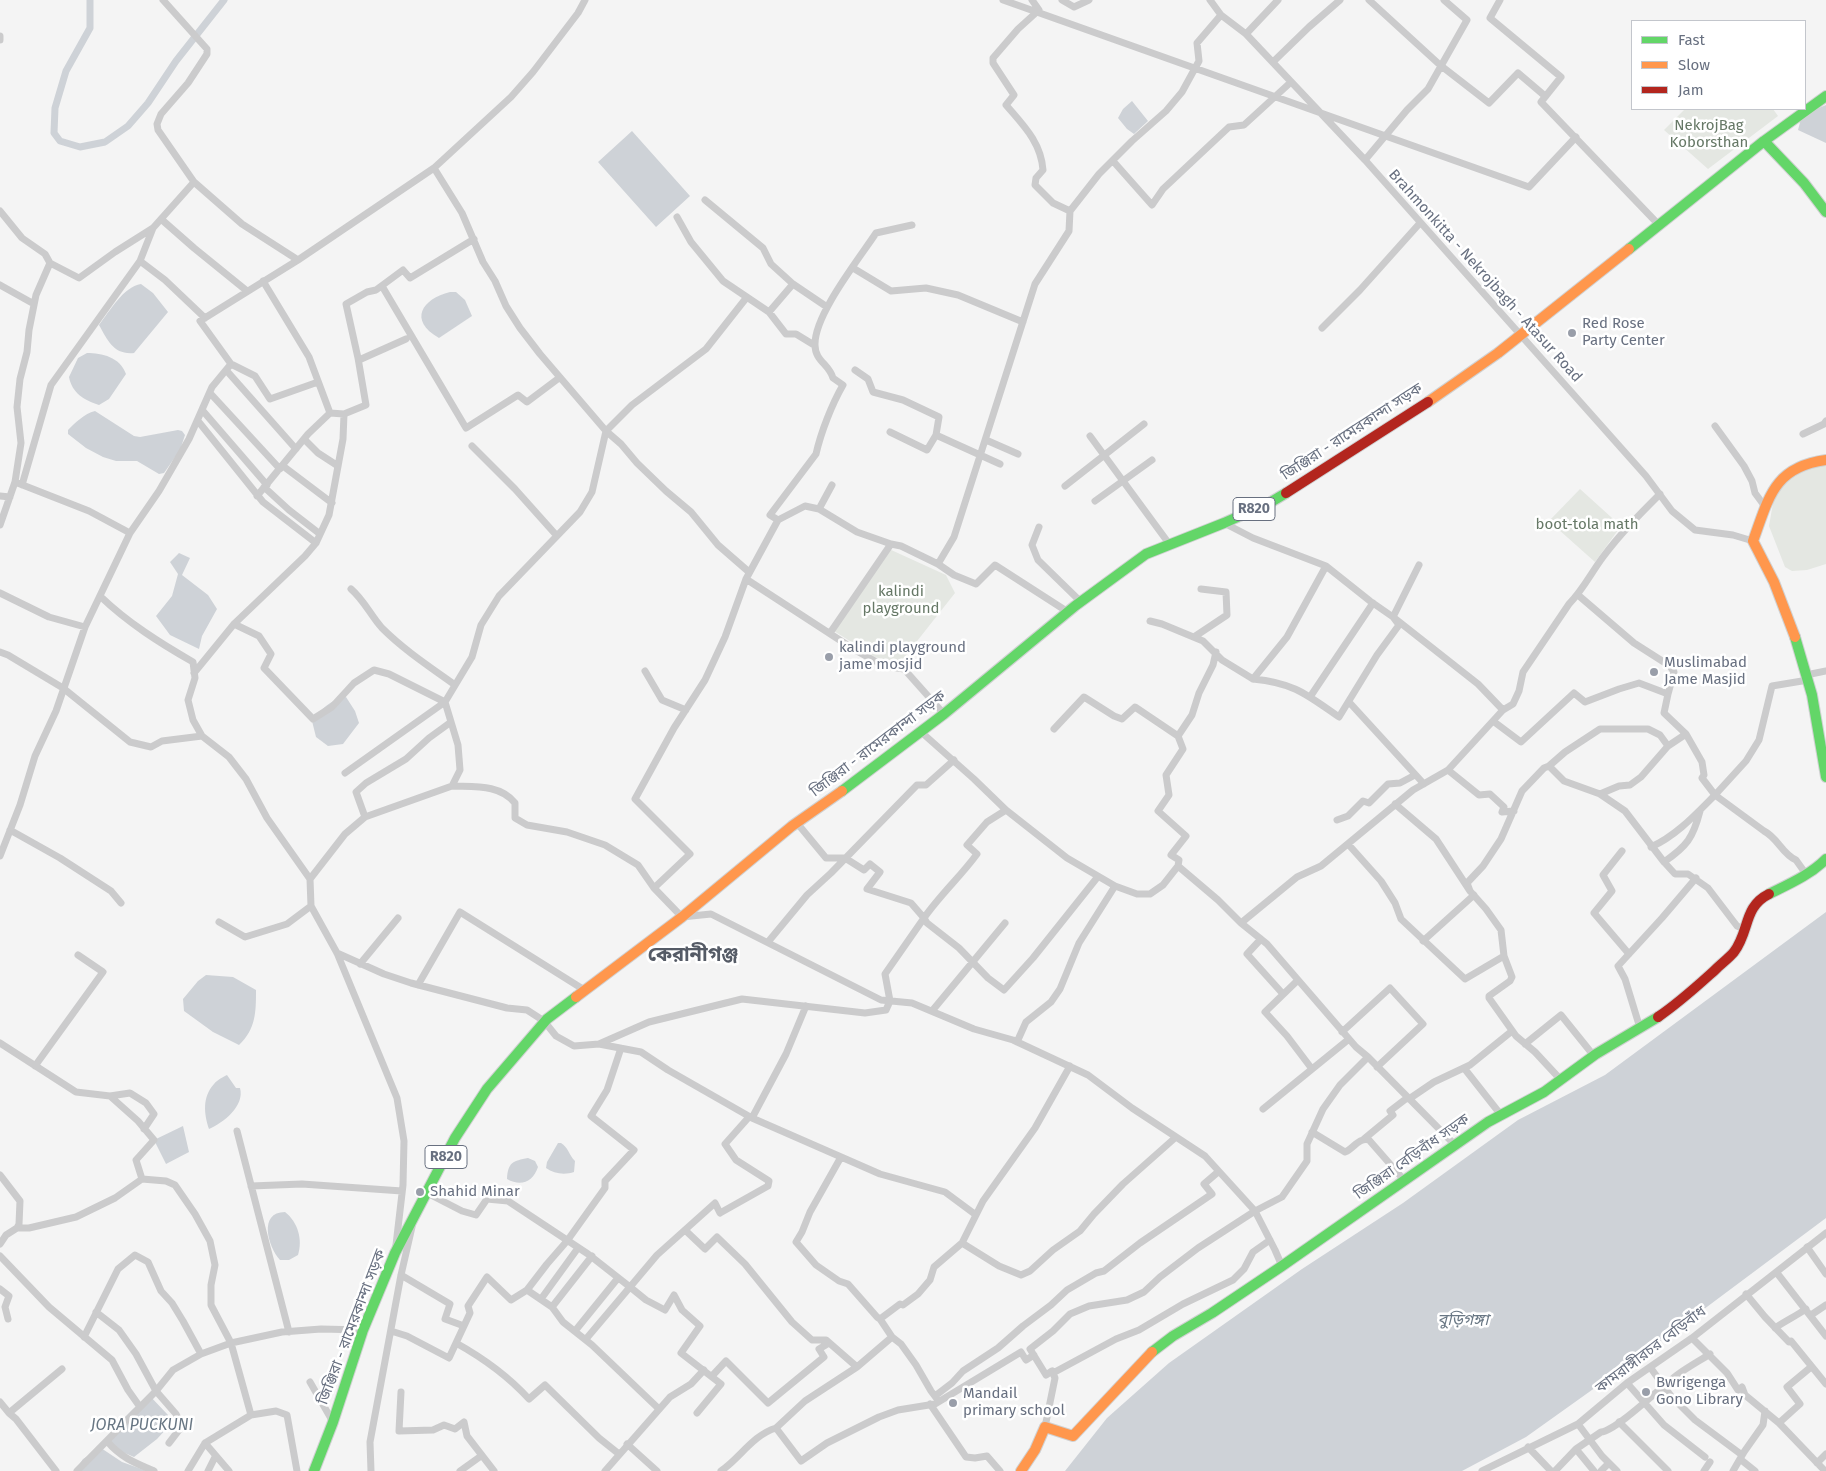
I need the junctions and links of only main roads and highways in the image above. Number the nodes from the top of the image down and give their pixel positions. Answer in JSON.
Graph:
{"nodes":[{"id":1,"x":1826,"y":96,"type":"edge"},
{"id":2,"x":1764,"y":141,"type":"junction"},
{"id":3,"x":1826,"y":212,"type":"edge"},
{"id":4,"x":1826,"y":460,"type":"edge"},
{"id":5,"x":1826,"y":777,"type":"edge"},
{"id":6,"x":1826,"y":859,"type":"edge"},
{"id":7,"x":314,"y":1471,"type":"edge"},
{"id":8,"x":1021,"y":1471,"type":"edge"}],
"edges":[{"from":1,"to":2,"type":"main road","name":"জিঞ্জিরা - রামেরকান্দা সড়ক","number":"R820"},
{"from":2,"to":3,"type":"main road"},
{"from":2,"to":7,"type":"main road","name":"জিঞ্জিরা - রামেরকান্দা সড়ক","number":"R820"},
{"from":4,"to":5,"type":"main road"},
{"from":6,"to":8,"type":"main road","name":"জিঞ্জিরা বেড়িবাঁধ সড়ক"}]}
